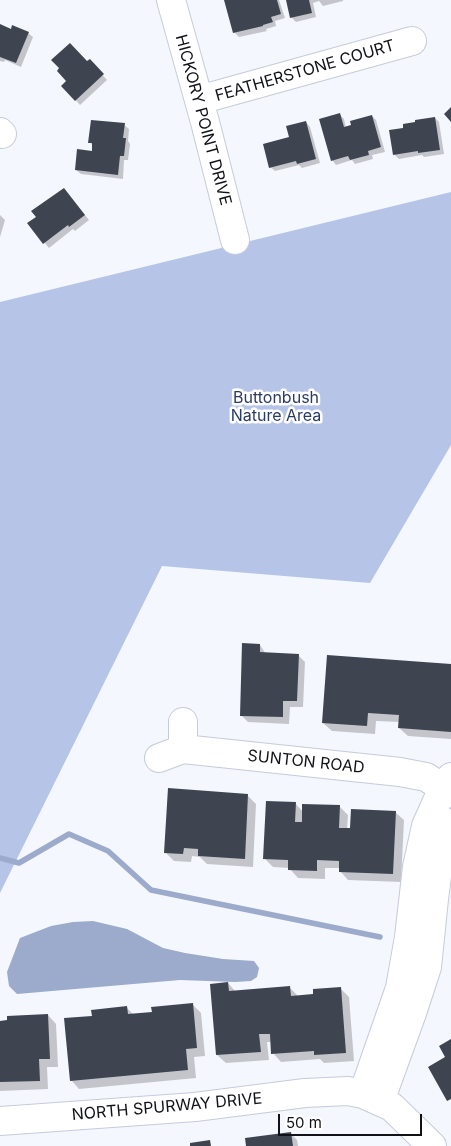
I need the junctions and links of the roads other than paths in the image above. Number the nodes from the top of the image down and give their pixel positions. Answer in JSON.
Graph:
{"nodes":[{"id":1,"x":171,"y":0,"type":"edge"},
{"id":2,"x":412,"y":41,"type":"dead end"},
{"id":3,"x":198,"y":100,"type":"junction"},
{"id":4,"x":235,"y":240,"type":"dead end"},
{"id":5,"x":183,"y":722,"type":"dead end"},
{"id":6,"x":448,"y":786,"type":"edge"},
{"id":7,"x":451,"y":824,"type":"edge"},
{"id":8,"x":409,"y":992,"type":"junction"},
{"id":9,"x":372,"y":1097,"type":"junction"},
{"id":10,"x":0,"y":1121,"type":"edge"},
{"id":11,"x":432,"y":1146,"type":"edge"}],
"edges":[{"from":1,"to":3,"type":"street","name":"HICKORY POINT DRIVE"},
{"from":2,"to":3,"type":"street","name":"FEATHERSTONE COURT"},
{"from":3,"to":4,"type":"street","name":"HICKORY POINT DRIVE"},
{"from":5,"to":6,"type":"street","name":"SUNTON ROAD"},
{"from":6,"to":8,"type":"street"},
{"from":7,"to":8,"type":"street"},
{"from":8,"to":9,"type":"street"},
{"from":9,"to":10,"type":"street","name":"NORTH SPURWAY DRIVE"},
{"from":9,"to":11,"type":"street"}]}
